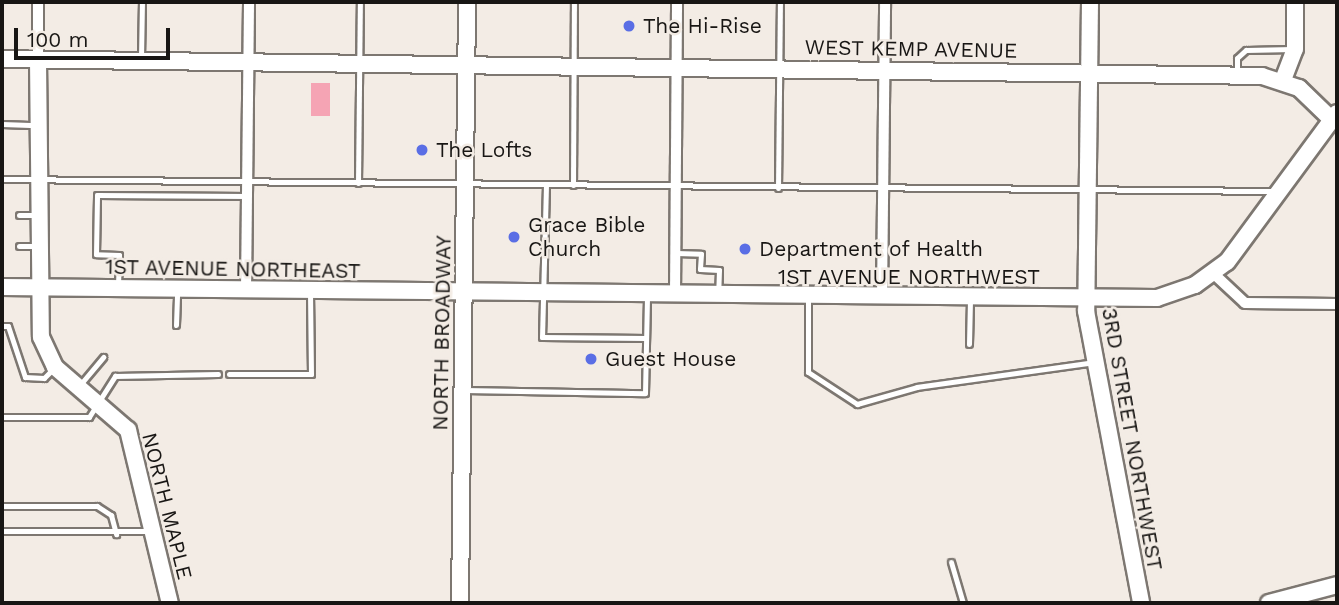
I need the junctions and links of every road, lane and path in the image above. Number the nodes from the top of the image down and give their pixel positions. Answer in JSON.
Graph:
{"nodes":[{"id":1,"x":38,"y":2,"type":"edge"},
{"id":2,"x":142,"y":2,"type":"edge"},
{"id":3,"x":249,"y":2,"type":"edge"},
{"id":4,"x":360,"y":2,"type":"edge"},
{"id":5,"x":467,"y":2,"type":"edge"},
{"id":6,"x":574,"y":2,"type":"edge"},
{"id":7,"x":677,"y":2,"type":"edge"},
{"id":8,"x":780,"y":2,"type":"edge"},
{"id":9,"x":885,"y":2,"type":"edge"},
{"id":10,"x":1090,"y":2,"type":"edge"},
{"id":11,"x":1295,"y":2,"type":"edge"},
{"id":12,"x":1295,"y":49,"type":"junction"},
{"id":13,"x":2,"y":59,"type":"edge"},
{"id":14,"x":38,"y":60,"type":"junction"},
{"id":15,"x":141,"y":61,"type":"junction"},
{"id":16,"x":248,"y":62,"type":"junction"},
{"id":17,"x":359,"y":63,"type":"junction"},
{"id":18,"x":467,"y":64,"type":"junction"},
{"id":19,"x":573,"y":66,"type":"junction"},
{"id":20,"x":676,"y":67,"type":"junction"},
{"id":21,"x":779,"y":68,"type":"junction"},
{"id":22,"x":884,"y":70,"type":"junction"},
{"id":23,"x":1089,"y":72,"type":"junction"},
{"id":24,"x":1238,"y":76,"type":"junction"},
{"id":25,"x":1283,"y":80,"type":"junction"},
{"id":26,"x":1334,"y":116,"type":"edge"},
{"id":27,"x":2,"y":124,"type":"edge"},
{"id":28,"x":37,"y":125,"type":"junction"},
{"id":29,"x":2,"y":179,"type":"edge"},
{"id":30,"x":37,"y":179,"type":"junction"},
{"id":31,"x":247,"y":181,"type":"junction"},
{"id":32,"x":358,"y":183,"type":"junction"},
{"id":33,"x":465,"y":184,"type":"junction"},
{"id":34,"x":546,"y":185,"type":"junction"},
{"id":35,"x":573,"y":185,"type":"junction"},
{"id":36,"x":676,"y":186,"type":"junction"},
{"id":37,"x":778,"y":188,"type":"junction"},
{"id":38,"x":883,"y":189,"type":"junction"},
{"id":39,"x":1088,"y":191,"type":"junction"},
{"id":40,"x":1277,"y":191,"type":"junction"},
{"id":41,"x":247,"y":196,"type":"junction"},
{"id":42,"x":19,"y":215,"type":"dead end"},
{"id":43,"x":37,"y":215,"type":"junction"},
{"id":44,"x":19,"y":246,"type":"dead end"},
{"id":45,"x":37,"y":246,"type":"junction"},
{"id":46,"x":676,"y":253,"type":"junction"},
{"id":47,"x":1213,"y":274,"type":"junction"},
{"id":48,"x":2,"y":287,"type":"edge"},
{"id":49,"x":37,"y":287,"type":"junction"},
{"id":50,"x":118,"y":288,"type":"junction"},
{"id":51,"x":177,"y":289,"type":"junction"},
{"id":52,"x":246,"y":290,"type":"junction"},
{"id":53,"x":310,"y":291,"type":"junction"},
{"id":54,"x":464,"y":293,"type":"junction"},
{"id":55,"x":542,"y":294,"type":"junction"},
{"id":56,"x":647,"y":295,"type":"junction"},
{"id":57,"x":676,"y":295,"type":"junction"},
{"id":58,"x":718,"y":296,"type":"junction"},
{"id":59,"x":808,"y":297,"type":"junction"},
{"id":60,"x":882,"y":298,"type":"junction"},
{"id":61,"x":970,"y":299,"type":"junction"},
{"id":62,"x":1086,"y":299,"type":"junction"},
{"id":63,"x":1337,"y":304,"type":"edge"},
{"id":64,"x":2,"y":326,"type":"edge"},
{"id":65,"x":176,"y":326,"type":"dead end"},
{"id":66,"x":646,"y":338,"type":"junction"},
{"id":67,"x":969,"y":344,"type":"dead end"},
{"id":68,"x":103,"y":357,"type":"dead end"},
{"id":69,"x":1095,"y":362,"type":"junction"},
{"id":70,"x":55,"y":367,"type":"junction"},
{"id":71,"x":218,"y":374,"type":"dead end"},
{"id":72,"x":229,"y":374,"type":"dead end"},
{"id":73,"x":79,"y":386,"type":"junction"},
{"id":74,"x":462,"y":390,"type":"junction"},
{"id":75,"x":102,"y":402,"type":"junction"},
{"id":76,"x":2,"y":417,"type":"edge"},
{"id":77,"x":2,"y":506,"type":"edge"},
{"id":78,"x":2,"y":531,"type":"edge"},
{"id":79,"x":150,"y":531,"type":"junction"},
{"id":80,"x":116,"y":534,"type":"junction"},
{"id":81,"x":951,"y":562,"type":"dead end"},
{"id":82,"x":1337,"y":585,"type":"edge"},
{"id":83,"x":170,"y":603,"type":"edge"},
{"id":84,"x":460,"y":603,"type":"edge"},
{"id":85,"x":963,"y":603,"type":"edge"},
{"id":86,"x":1141,"y":603,"type":"edge"},
{"id":87,"x":1269,"y":603,"type":"edge"}],
"edges":[{"from":1,"to":14,"type":"street"},
{"from":2,"to":15,"type":"lane"},
{"from":3,"to":16,"type":"street"},
{"from":4,"to":17,"type":"lane"},
{"from":5,"to":18,"type":"street","name":"NORTH BROADWAY"},
{"from":6,"to":19,"type":"lane"},
{"from":7,"to":20,"type":"street"},
{"from":8,"to":21,"type":"lane"},
{"from":9,"to":22,"type":"street"},
{"from":10,"to":23,"type":"street","name":"3RD STREET NORTHWEST"},
{"from":11,"to":12,"type":"street"},
{"from":12,"to":24,"type":"lane"},
{"from":12,"to":25,"type":"street"},
{"from":13,"to":14,"type":"street","name":"WEST KEMP AVENUE"},
{"from":14,"to":15,"type":"street","name":"WEST KEMP AVENUE"},
{"from":14,"to":28,"type":"street","name":"NORTH MAPLE"},
{"from":15,"to":16,"type":"street","name":"WEST KEMP AVENUE"},
{"from":16,"to":17,"type":"street","name":"WEST KEMP AVENUE"},
{"from":16,"to":31,"type":"street"},
{"from":17,"to":18,"type":"street","name":"WEST KEMP AVENUE"},
{"from":17,"to":32,"type":"lane"},
{"from":18,"to":19,"type":"street","name":"WEST KEMP AVENUE"},
{"from":18,"to":33,"type":"street","name":"NORTH BROADWAY"},
{"from":19,"to":20,"type":"street","name":"WEST KEMP AVENUE"},
{"from":19,"to":35,"type":"lane"},
{"from":20,"to":21,"type":"street","name":"WEST KEMP AVENUE"},
{"from":20,"to":36,"type":"street"},
{"from":21,"to":22,"type":"street","name":"WEST KEMP AVENUE"},
{"from":21,"to":37,"type":"lane"},
{"from":22,"to":23,"type":"street","name":"WEST KEMP AVENUE"},
{"from":22,"to":38,"type":"street"},
{"from":23,"to":24,"type":"street","name":"WEST KEMP AVENUE"},
{"from":23,"to":39,"type":"street","name":"3RD STREET NORTHWEST"},
{"from":24,"to":25,"type":"street","name":"WEST KEMP AVENUE"},
{"from":25,"to":26,"type":"street"},
{"from":26,"to":40,"type":"street"},
{"from":27,"to":28,"type":"lane"},
{"from":28,"to":30,"type":"street","name":"NORTH MAPLE"},
{"from":29,"to":30,"type":"lane"},
{"from":30,"to":31,"type":"lane"},
{"from":30,"to":43,"type":"street","name":"NORTH MAPLE"},
{"from":31,"to":32,"type":"lane"},
{"from":31,"to":41,"type":"street"},
{"from":32,"to":33,"type":"lane"},
{"from":33,"to":34,"type":"lane"},
{"from":33,"to":54,"type":"street","name":"NORTH BROADWAY"},
{"from":34,"to":35,"type":"lane"},
{"from":34,"to":55,"type":"lane"},
{"from":35,"to":36,"type":"lane"},
{"from":36,"to":37,"type":"lane"},
{"from":36,"to":46,"type":"street"},
{"from":37,"to":38,"type":"lane"},
{"from":38,"to":39,"type":"lane"},
{"from":38,"to":60,"type":"street"},
{"from":39,"to":40,"type":"lane"},
{"from":39,"to":62,"type":"street","name":"3RD STREET NORTHWEST"},
{"from":40,"to":47,"type":"street"},
{"from":41,"to":50,"type":"lane"},
{"from":41,"to":52,"type":"street"},
{"from":42,"to":43,"type":"lane"},
{"from":43,"to":45,"type":"street","name":"NORTH MAPLE"},
{"from":44,"to":45,"type":"lane"},
{"from":45,"to":49,"type":"street","name":"NORTH MAPLE"},
{"from":46,"to":57,"type":"street"},
{"from":46,"to":58,"type":"lane"},
{"from":47,"to":62,"type":"street","name":"1ST AVENUE NORTHWEST"},
{"from":47,"to":63,"type":"street"},
{"from":48,"to":49,"type":"street","name":"1ST AVENUE NORTHEAST"},
{"from":49,"to":50,"type":"street","name":"1ST AVENUE NORTHEAST"},
{"from":49,"to":70,"type":"street","name":"NORTH MAPLE"},
{"from":50,"to":51,"type":"street","name":"1ST AVENUE NORTHEAST"},
{"from":51,"to":52,"type":"street","name":"1ST AVENUE NORTHEAST"},
{"from":51,"to":65,"type":"lane"},
{"from":52,"to":53,"type":"street","name":"1ST AVENUE NORTHEAST"},
{"from":53,"to":54,"type":"street","name":"1ST AVENUE NORTHEAST"},
{"from":53,"to":72,"type":"lane"},
{"from":54,"to":55,"type":"street","name":"1ST AVENUE NORTHWEST"},
{"from":54,"to":74,"type":"street","name":"NORTH BROADWAY"},
{"from":55,"to":56,"type":"street","name":"1ST AVENUE NORTHWEST"},
{"from":55,"to":66,"type":"lane"},
{"from":56,"to":57,"type":"street","name":"1ST AVENUE NORTHWEST"},
{"from":56,"to":66,"type":"lane"},
{"from":57,"to":58,"type":"street","name":"1ST AVENUE NORTHWEST"},
{"from":58,"to":59,"type":"street","name":"1ST AVENUE NORTHWEST"},
{"from":59,"to":60,"type":"street","name":"1ST AVENUE NORTHWEST"},
{"from":59,"to":69,"type":"lane"},
{"from":60,"to":61,"type":"street","name":"1ST AVENUE NORTHWEST"},
{"from":61,"to":62,"type":"street","name":"1ST AVENUE NORTHWEST"},
{"from":61,"to":67,"type":"lane"},
{"from":62,"to":69,"type":"street","name":"3RD STREET NORTHWEST"},
{"from":64,"to":70,"type":"lane"},
{"from":66,"to":74,"type":"lane"},
{"from":68,"to":73,"type":"lane"},
{"from":69,"to":86,"type":"street","name":"3RD STREET NORTHWEST"},
{"from":70,"to":73,"type":"street","name":"NORTH MAPLE"},
{"from":71,"to":75,"type":"lane"},
{"from":73,"to":75,"type":"street","name":"NORTH MAPLE"},
{"from":74,"to":84,"type":"street","name":"NORTH BROADWAY"},
{"from":75,"to":76,"type":"lane"},
{"from":75,"to":79,"type":"street","name":"NORTH MAPLE"},
{"from":77,"to":80,"type":"lane"},
{"from":78,"to":80,"type":"lane"},
{"from":79,"to":80,"type":"lane"},
{"from":79,"to":83,"type":"street","name":"NORTH MAPLE"},
{"from":81,"to":85,"type":"lane"},
{"from":82,"to":87,"type":"street"}]}
